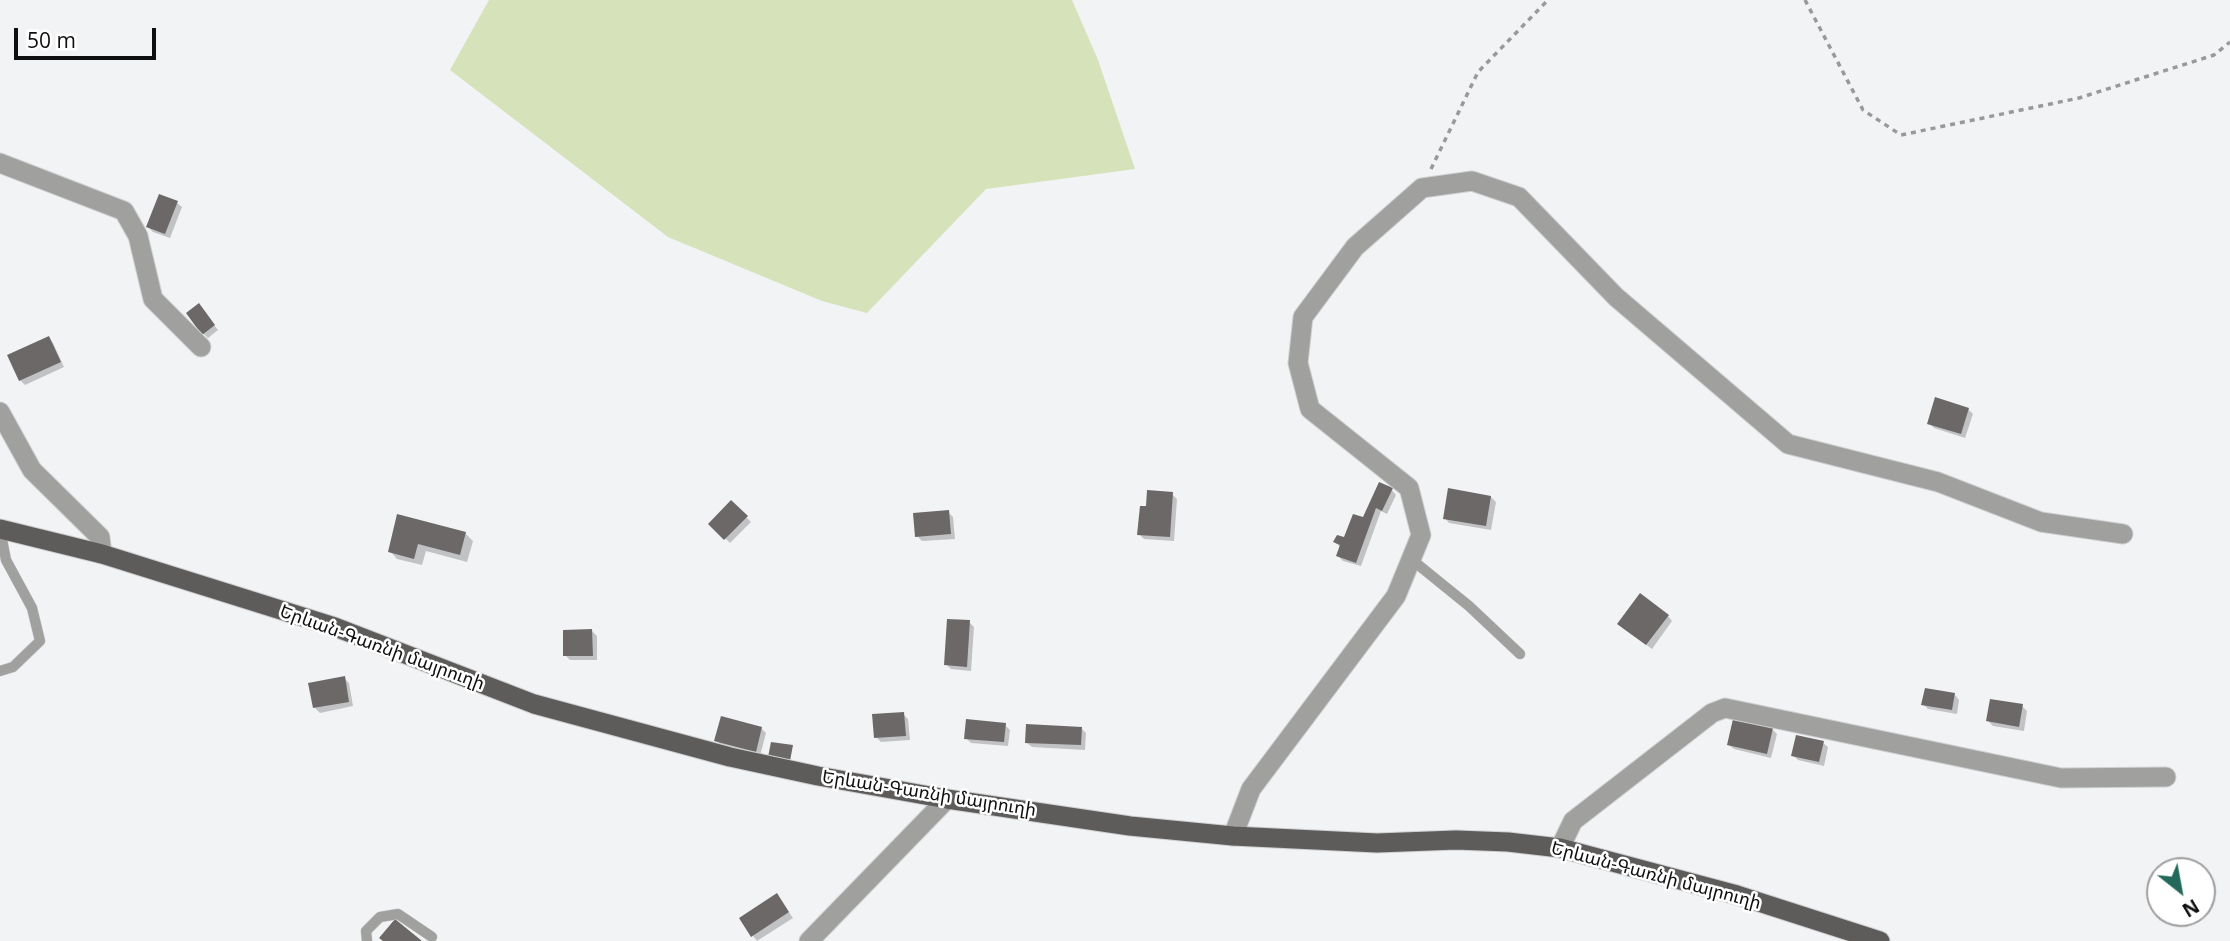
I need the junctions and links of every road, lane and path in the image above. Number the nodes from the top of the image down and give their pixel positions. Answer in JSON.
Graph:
{"nodes":[{"id":1,"x":1548,"y":0,"type":"edge"},
{"id":2,"x":1805,"y":0,"type":"edge"},
{"id":3,"x":2230,"y":42,"type":"edge"},
{"id":4,"x":0,"y":163,"type":"edge"},
{"id":5,"x":1422,"y":188,"type":"junction"},
{"id":6,"x":201,"y":346,"type":"dead end"},
{"id":7,"x":0,"y":412,"type":"edge"},
{"id":8,"x":0,"y":529,"type":"edge"},
{"id":9,"x":2123,"y":534,"type":"dead end"},
{"id":10,"x":102,"y":554,"type":"junction"},
{"id":11,"x":1411,"y":559,"type":"junction"},
{"id":12,"x":1520,"y":653,"type":"dead end"},
{"id":13,"x":0,"y":671,"type":"edge"},
{"id":14,"x":2166,"y":777,"type":"dead end"},
{"id":15,"x":947,"y":799,"type":"junction"},
{"id":16,"x":1233,"y":836,"type":"junction"},
{"id":17,"x":1560,"y":848,"type":"junction"},
{"id":18,"x":432,"y":937,"type":"dead end"},
{"id":19,"x":367,"y":941,"type":"edge"},
{"id":20,"x":809,"y":941,"type":"edge"},
{"id":21,"x":1880,"y":941,"type":"edge"}],
"edges":[{"from":1,"to":5,"type":"path"},
{"from":2,"to":3,"type":"path"},
{"from":4,"to":6,"type":"street"},
{"from":5,"to":9,"type":"street"},
{"from":5,"to":11,"type":"street"},
{"from":7,"to":10,"type":"street"},
{"from":8,"to":10,"type":"main road","name":"Երևան-Գառնի մայրուղի"},
{"from":8,"to":13,"type":"lane"},
{"from":10,"to":15,"type":"main road","name":"Երևան-Գառնի մայրուղի"},
{"from":11,"to":12,"type":"lane"},
{"from":11,"to":16,"type":"street"},
{"from":14,"to":17,"type":"street"},
{"from":15,"to":16,"type":"main road","name":"Երևան-Գառնի մայրուղի"},
{"from":15,"to":20,"type":"street"},
{"from":16,"to":17,"type":"main road","name":"Երևան-Գառնի մայրուղի"},
{"from":17,"to":21,"type":"main road","name":"Երևան-Գառնի մայրուղի"},
{"from":18,"to":19,"type":"lane"}]}
